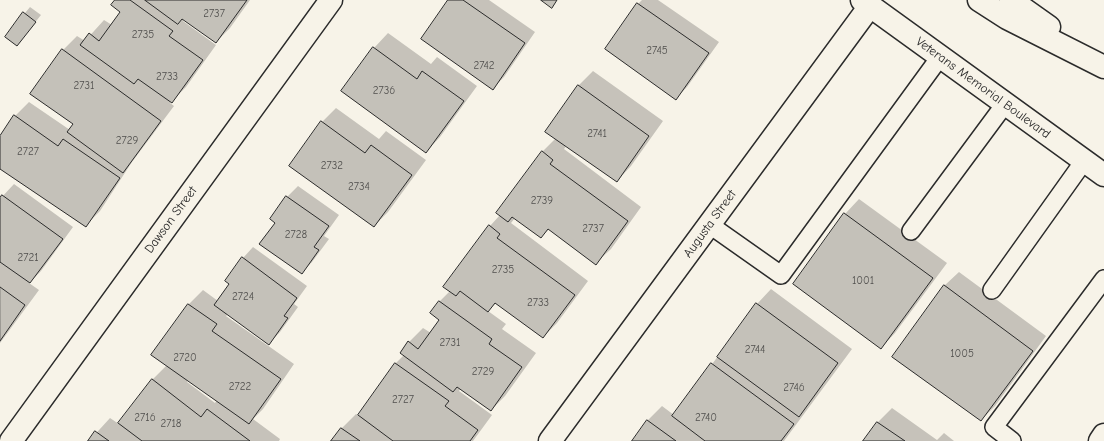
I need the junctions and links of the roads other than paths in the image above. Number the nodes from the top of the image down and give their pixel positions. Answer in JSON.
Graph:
{"nodes":[{"id":1,"x":331,"y":0,"type":"edge"},
{"id":2,"x":979,"y":0,"type":"edge"},
{"id":3,"x":1011,"y":0,"type":"edge"},
{"id":4,"x":866,"y":3,"type":"edge"},
{"id":5,"x":940,"y":57,"type":"junction"},
{"id":6,"x":1104,"y":67,"type":"edge"},
{"id":7,"x":1005,"y":104,"type":"junction"},
{"id":8,"x":1084,"y":161,"type":"junction"},
{"id":9,"x":1104,"y":176,"type":"edge"},
{"id":10,"x":710,"y":224,"type":"junction"},
{"id":11,"x":911,"y":231,"type":"dead end"},
{"id":12,"x":1104,"y":279,"type":"edge"},
{"id":13,"x":992,"y":290,"type":"dead end"},
{"id":14,"x":1104,"y":435,"type":"edge"},
{"id":15,"x":11,"y":441,"type":"edge"},
{"id":16,"x":550,"y":441,"type":"edge"},
{"id":17,"x":1012,"y":441,"type":"edge"},
{"id":18,"x":1100,"y":441,"type":"edge"}],
"edges":[{"from":1,"to":15,"type":"street","name":"Dawson Street"},
{"from":2,"to":6,"type":"street"},
{"from":3,"to":6,"type":"street"},
{"from":4,"to":5,"type":"street","name":"Veterans Memorial Boulevard"},
{"from":4,"to":10,"type":"street","name":"Augusta Street"},
{"from":5,"to":7,"type":"street","name":"Veterans Memorial Boulevard"},
{"from":5,"to":10,"type":"lane"},
{"from":7,"to":8,"type":"street","name":"Veterans Memorial Boulevard"},
{"from":7,"to":11,"type":"lane"},
{"from":8,"to":9,"type":"street","name":"Veterans Memorial Boulevard"},
{"from":8,"to":13,"type":"lane"},
{"from":10,"to":16,"type":"street","name":"Augusta Street"},
{"from":12,"to":17,"type":"lane"},
{"from":14,"to":18,"type":"street"}]}
